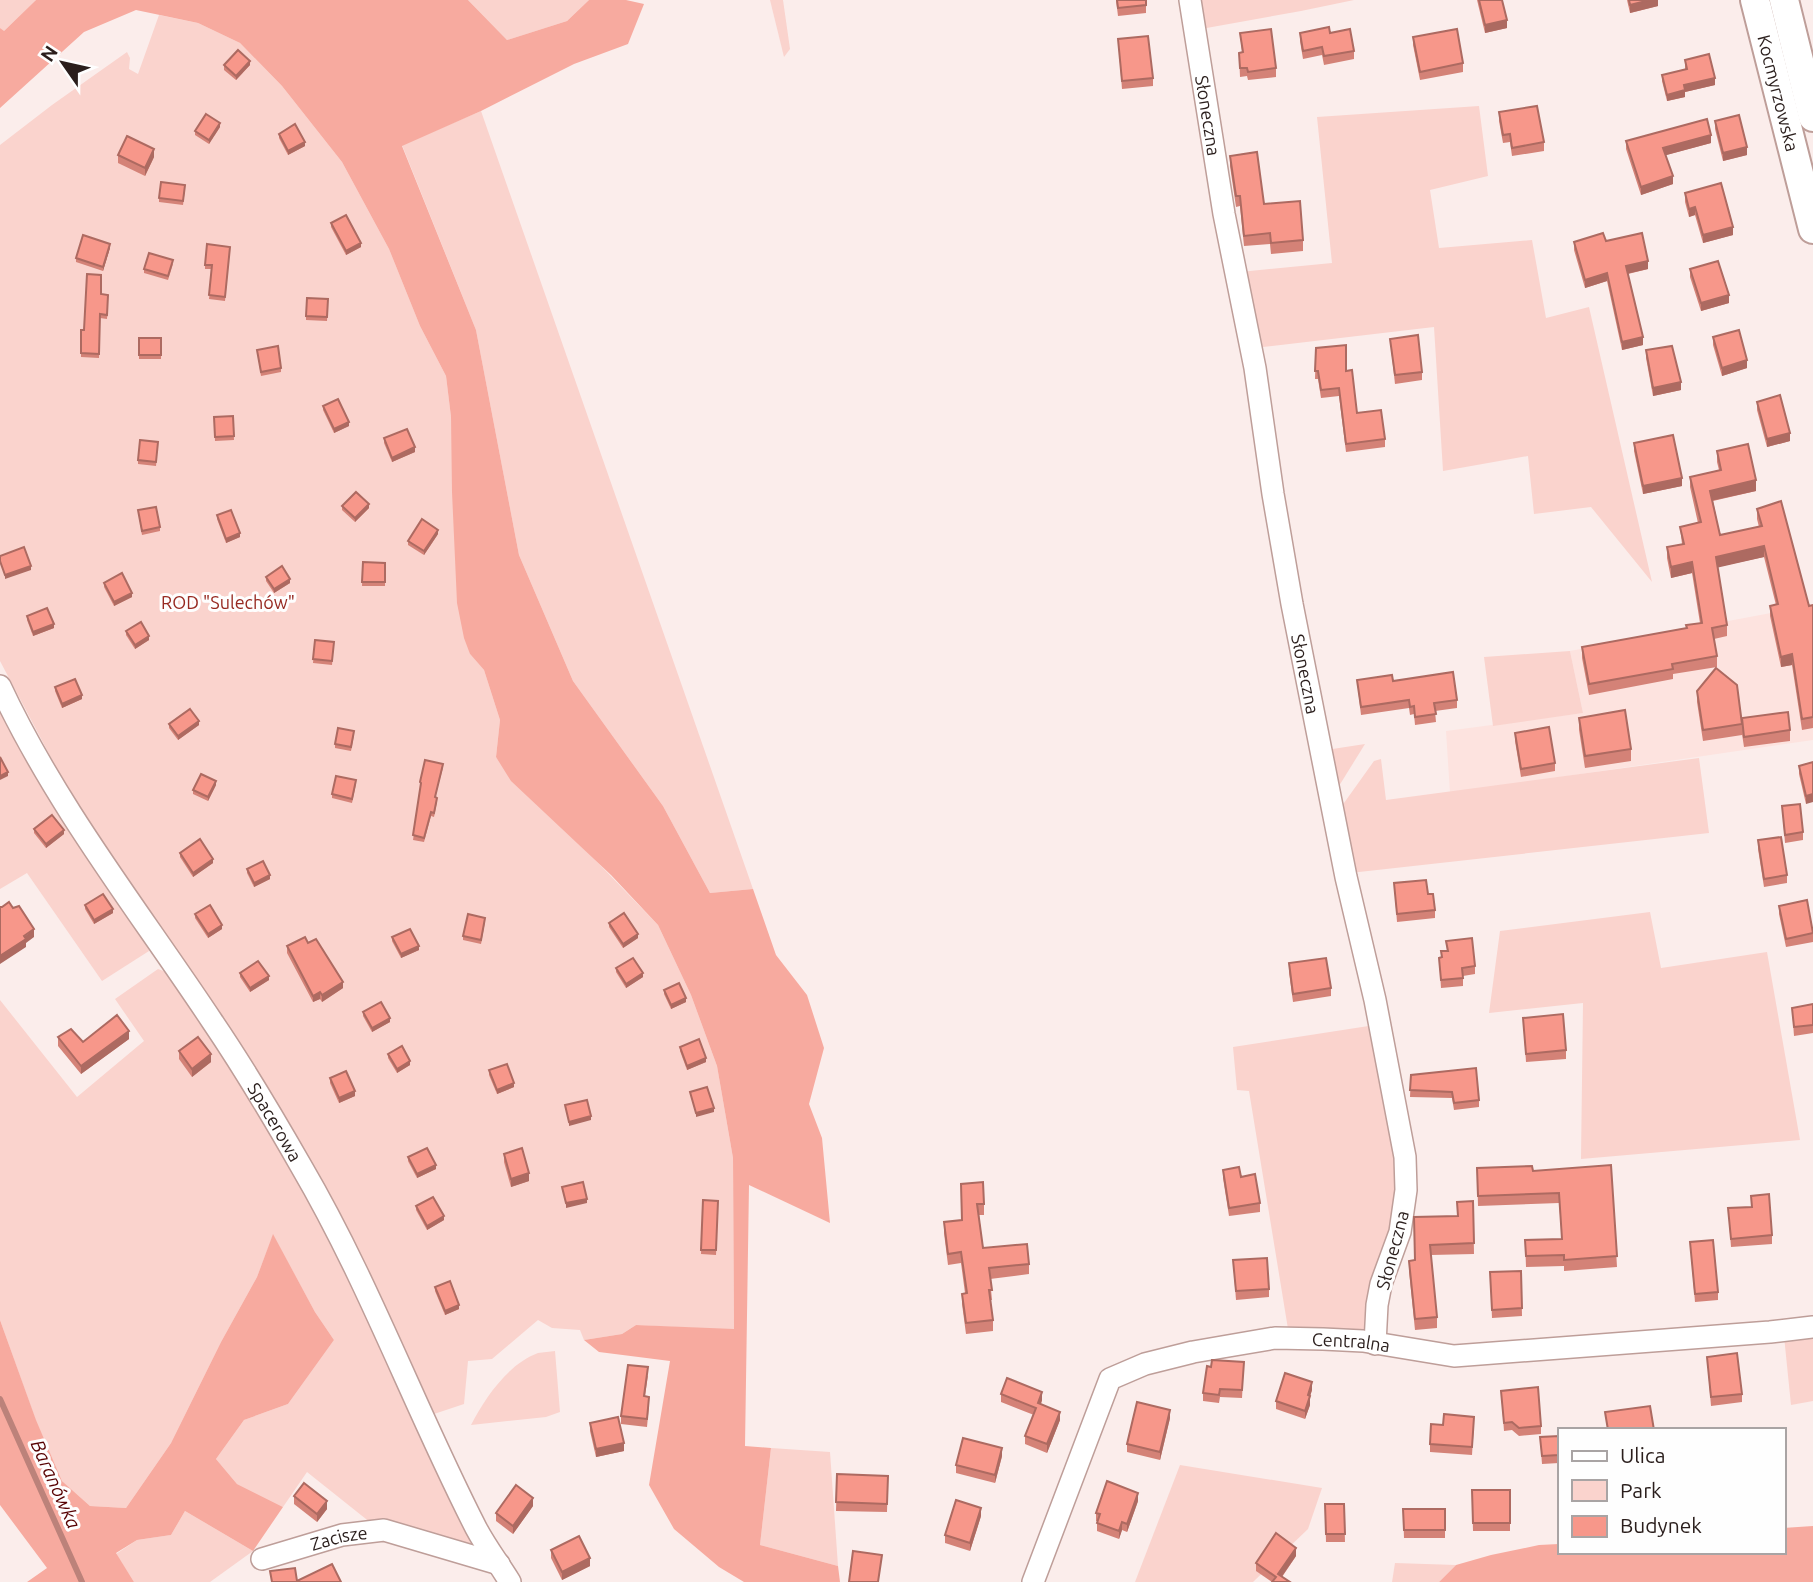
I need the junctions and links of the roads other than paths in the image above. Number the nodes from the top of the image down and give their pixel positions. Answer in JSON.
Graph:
{"nodes":[{"id":1,"x":1190,"y":0,"type":"edge"},
{"id":2,"x":1755,"y":0,"type":"edge"},
{"id":3,"x":1784,"y":0,"type":"edge"},
{"id":4,"x":1813,"y":117,"type":"edge"},
{"id":5,"x":1813,"y":229,"type":"edge"},
{"id":6,"x":0,"y":686,"type":"edge"},
{"id":7,"x":1813,"y":1327,"type":"edge"},
{"id":8,"x":1375,"y":1343,"type":"junction"},
{"id":9,"x":262,"y":1559,"type":"dead end"},
{"id":10,"x":499,"y":1564,"type":"junction"},
{"id":11,"x":510,"y":1582,"type":"edge"},
{"id":12,"x":1033,"y":1582,"type":"edge"}],
"edges":[{"from":1,"to":8,"type":"street","name":"Słoneczna"},
{"from":2,"to":5,"type":"main road","name":"Kocmyrzowska"},
{"from":3,"to":4,"type":"main road","name":"Kocmyrzowska"},
{"from":6,"to":10,"type":"street","name":"Spacerowa"},
{"from":7,"to":8,"type":"street","name":"Centralna"},
{"from":8,"to":12,"type":"street","name":"Centralna"},
{"from":9,"to":10,"type":"street","name":"Zacisze"},
{"from":10,"to":11,"type":"street","name":"Spacerowa"}]}
